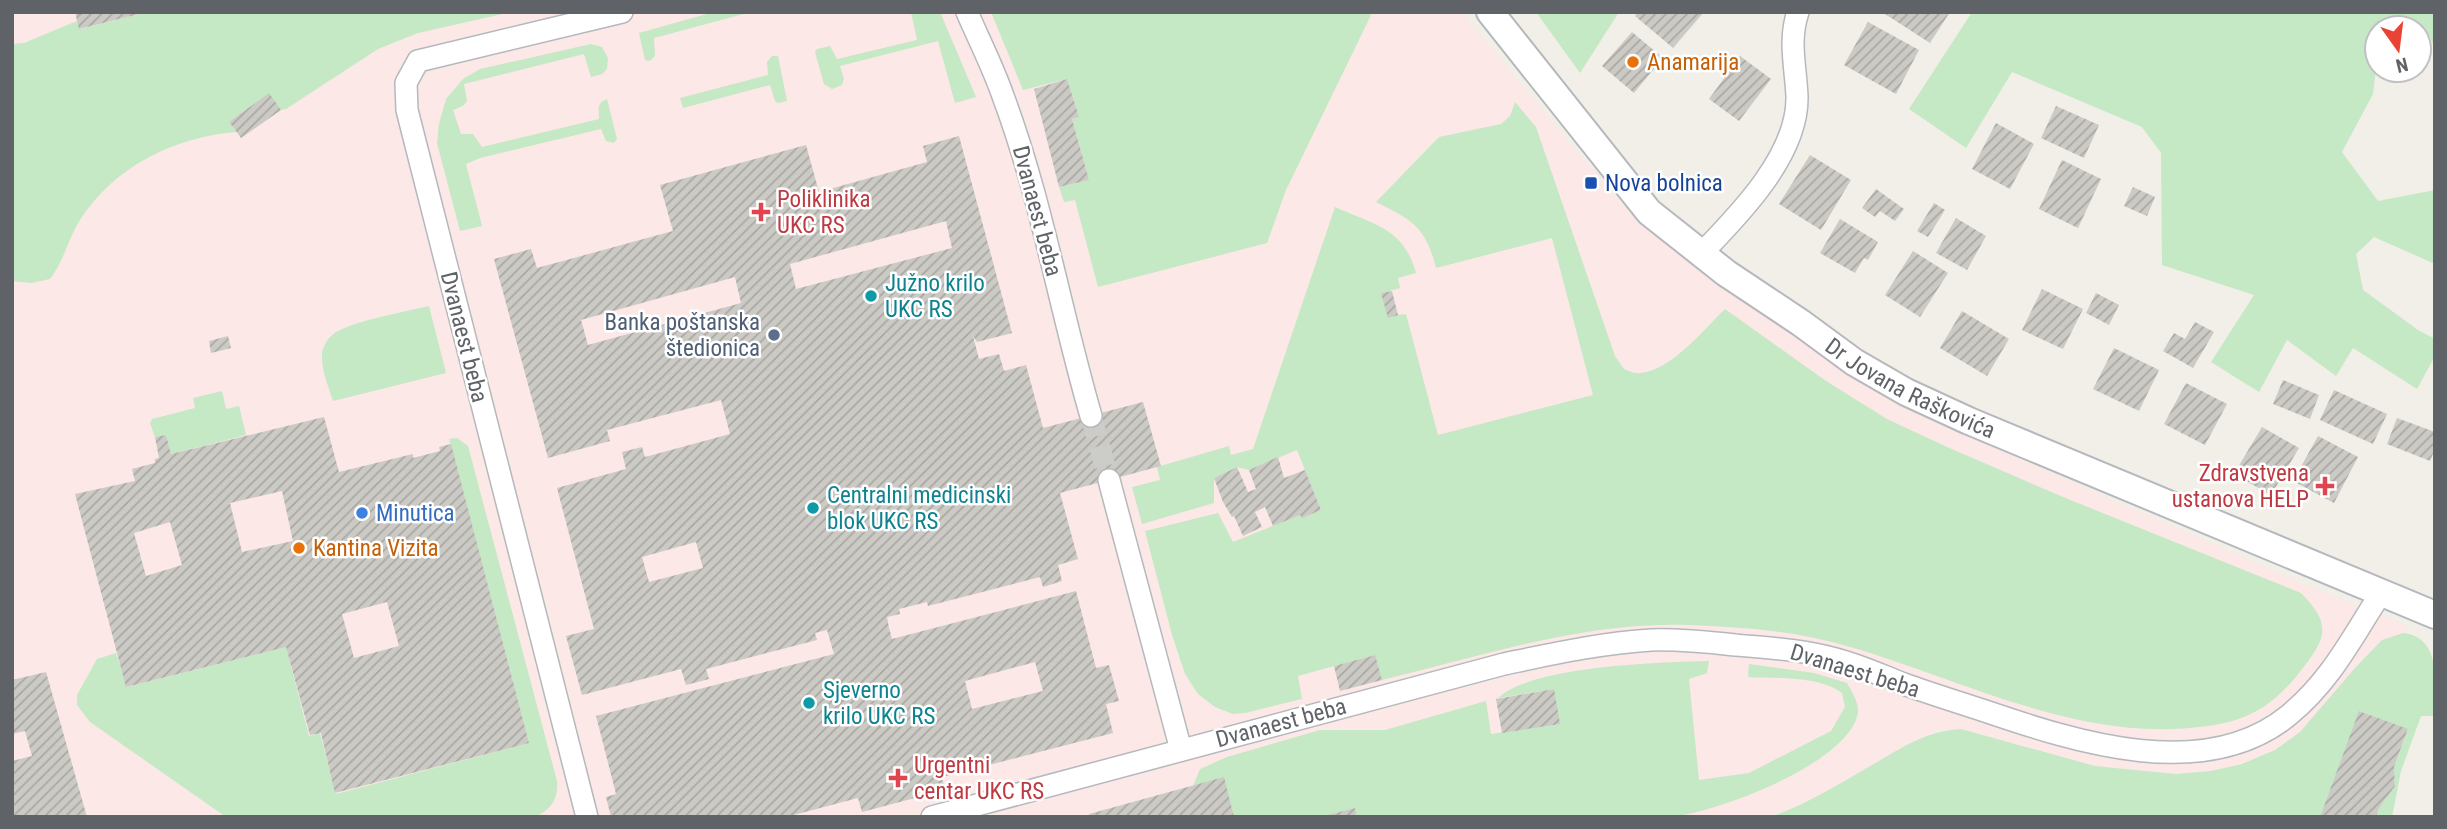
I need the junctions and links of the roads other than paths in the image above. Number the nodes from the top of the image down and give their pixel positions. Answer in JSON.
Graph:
{"nodes":[{"id":1,"x":622,"y":12,"type":"edge"},
{"id":2,"x":967,"y":12,"type":"edge"},
{"id":3,"x":1490,"y":12,"type":"edge"},
{"id":4,"x":1798,"y":12,"type":"edge"},
{"id":5,"x":1701,"y":254,"type":"junction"},
{"id":6,"x":1091,"y":416,"type":"tunnel mouth"},
{"id":7,"x":1109,"y":480,"type":"tunnel mouth"},
{"id":8,"x":2381,"y":593,"type":"junction"},
{"id":9,"x":2435,"y":615,"type":"edge"},
{"id":10,"x":1181,"y":750,"type":"junction"},
{"id":11,"x":587,"y":817,"type":"edge"},
{"id":12,"x":932,"y":817,"type":"edge"}],
"edges":[{"from":1,"to":11,"type":"street","name":"Dvanaest beba"},
{"from":2,"to":6,"type":"street","name":"Dvanaest beba"},
{"from":3,"to":5,"type":"street","name":"Dr Jovana Raškovića"},
{"from":4,"to":5,"type":"street"},
{"from":5,"to":8,"type":"street","name":"Dr Jovana Raškovića"},
{"from":7,"to":10,"type":"street"},
{"from":8,"to":9,"type":"street","name":"Dr Jovana Raškovića"},
{"from":8,"to":10,"type":"street","name":"Dvanaest beba"},
{"from":10,"to":12,"type":"street","name":"Dvanaest beba"}]}
